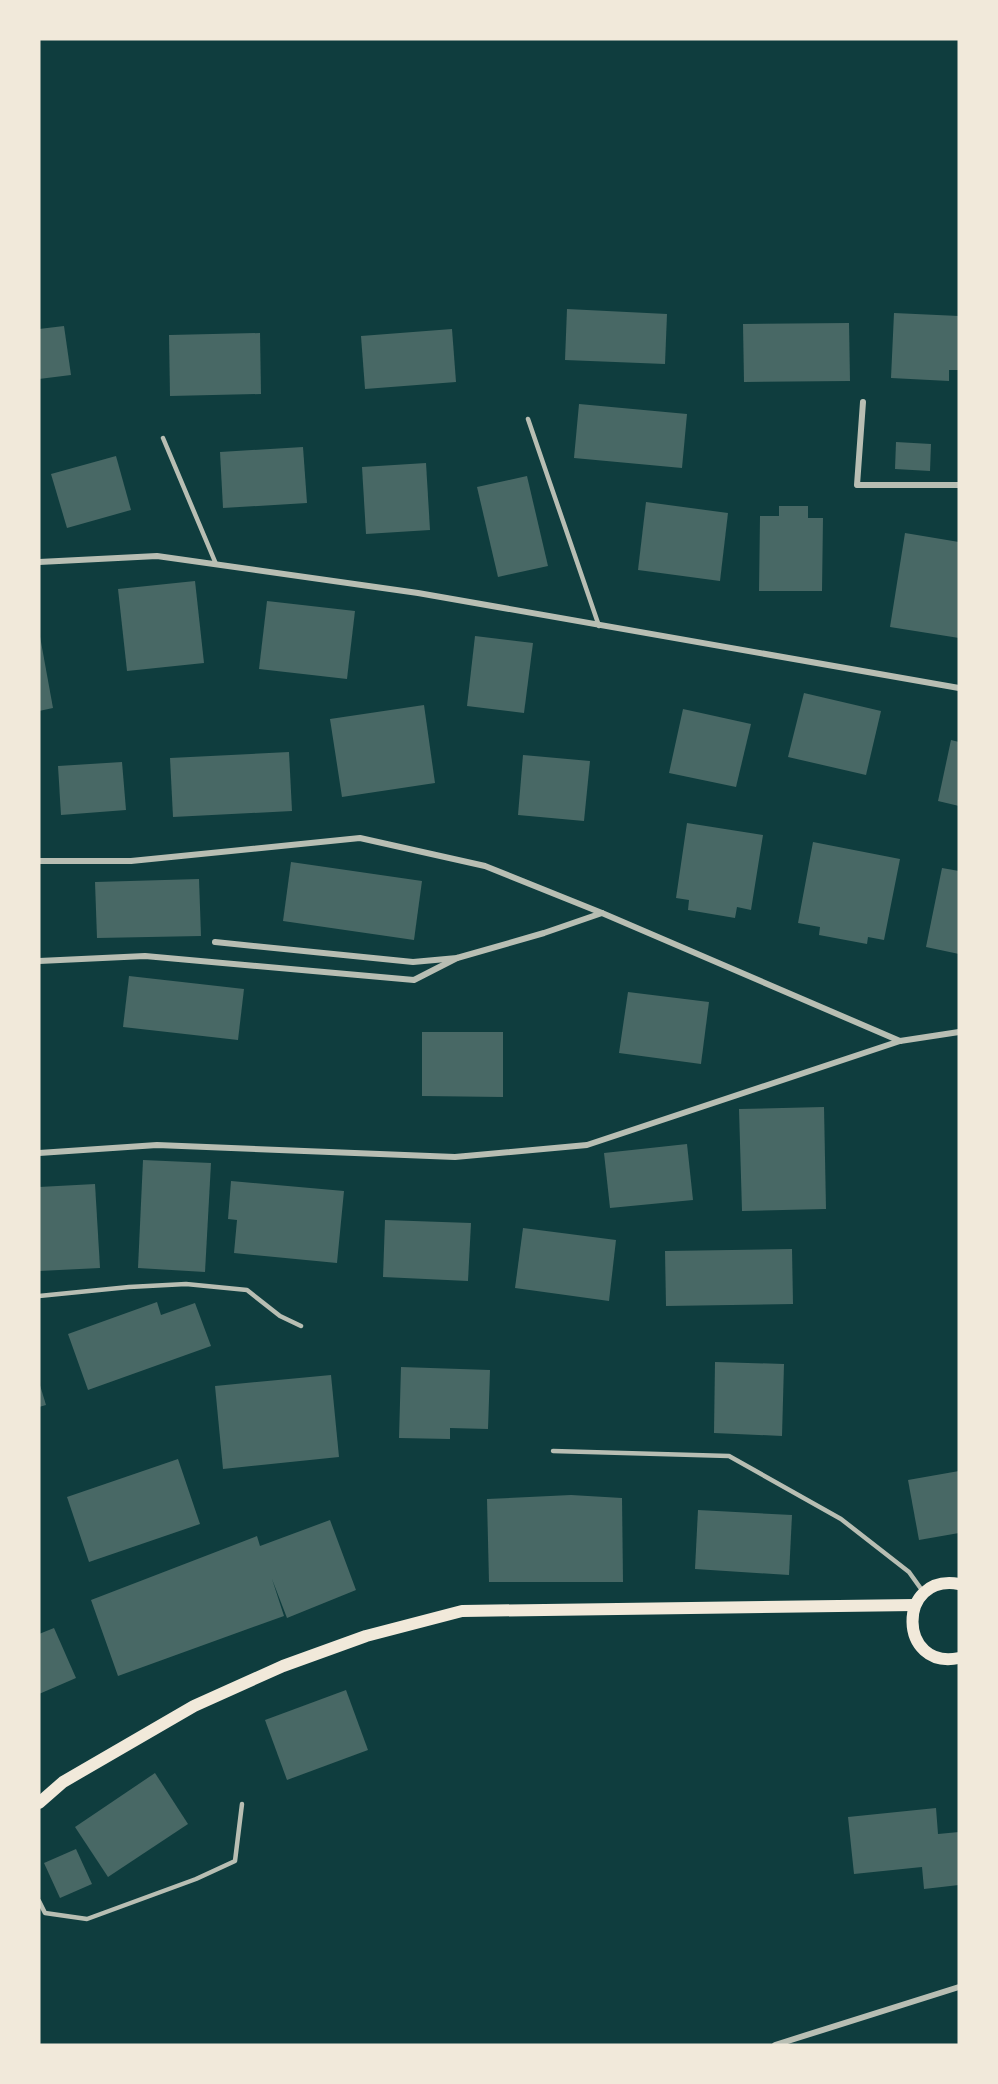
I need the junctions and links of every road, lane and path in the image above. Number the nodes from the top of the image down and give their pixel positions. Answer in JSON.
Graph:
{"nodes":[{"id":1,"x":864,"y":402,"type":"dead end"},
{"id":2,"x":528,"y":419,"type":"dead end"},
{"id":3,"x":163,"y":438,"type":"dead end"},
{"id":4,"x":959,"y":485,"type":"edge"},
{"id":5,"x":39,"y":562,"type":"edge"},
{"id":6,"x":216,"y":564,"type":"junction"},
{"id":7,"x":599,"y":627,"type":"junction"},
{"id":8,"x":959,"y":688,"type":"edge"},
{"id":9,"x":39,"y":861,"type":"edge"},
{"id":10,"x":602,"y":913,"type":"junction"},
{"id":11,"x":215,"y":942,"type":"dead end"},
{"id":12,"x":457,"y":958,"type":"junction"},
{"id":13,"x":39,"y":961,"type":"edge"},
{"id":14,"x":959,"y":1032,"type":"edge"},
{"id":15,"x":900,"y":1041,"type":"junction"},
{"id":16,"x":39,"y":1153,"type":"edge"},
{"id":17,"x":39,"y":1296,"type":"edge"},
{"id":18,"x":301,"y":1326,"type":"dead end"},
{"id":19,"x":553,"y":1451,"type":"dead end"},
{"id":20,"x":959,"y":1584,"type":"edge"},
{"id":21,"x":924,"y":1593,"type":"junction"},
{"id":22,"x":915,"y":1605,"type":"junction"},
{"id":23,"x":959,"y":1658,"type":"edge"},
{"id":24,"x":39,"y":1803,"type":"edge"},
{"id":25,"x":242,"y":1804,"type":"dead end"},
{"id":26,"x":39,"y":1901,"type":"edge"},
{"id":27,"x":959,"y":1987,"type":"edge"},
{"id":28,"x":775,"y":2045,"type":"edge"}],
"edges":[{"from":1,"to":4,"type":"street"},
{"from":2,"to":7,"type":"lane"},
{"from":3,"to":6,"type":"lane"},
{"from":5,"to":6,"type":"street"},
{"from":6,"to":7,"type":"street"},
{"from":7,"to":8,"type":"street"},
{"from":9,"to":10,"type":"street"},
{"from":10,"to":12,"type":"street"},
{"from":10,"to":15,"type":"street"},
{"from":11,"to":12,"type":"street"},
{"from":12,"to":13,"type":"street"},
{"from":14,"to":15,"type":"street"},
{"from":15,"to":16,"type":"street"},
{"from":17,"to":18,"type":"lane"},
{"from":19,"to":21,"type":"lane"},
{"from":20,"to":21,"type":"main road"},
{"from":21,"to":22,"type":"main road"},
{"from":22,"to":23,"type":"main road"},
{"from":22,"to":24,"type":"main road"},
{"from":25,"to":26,"type":"lane"},
{"from":27,"to":28,"type":"street"}]}
